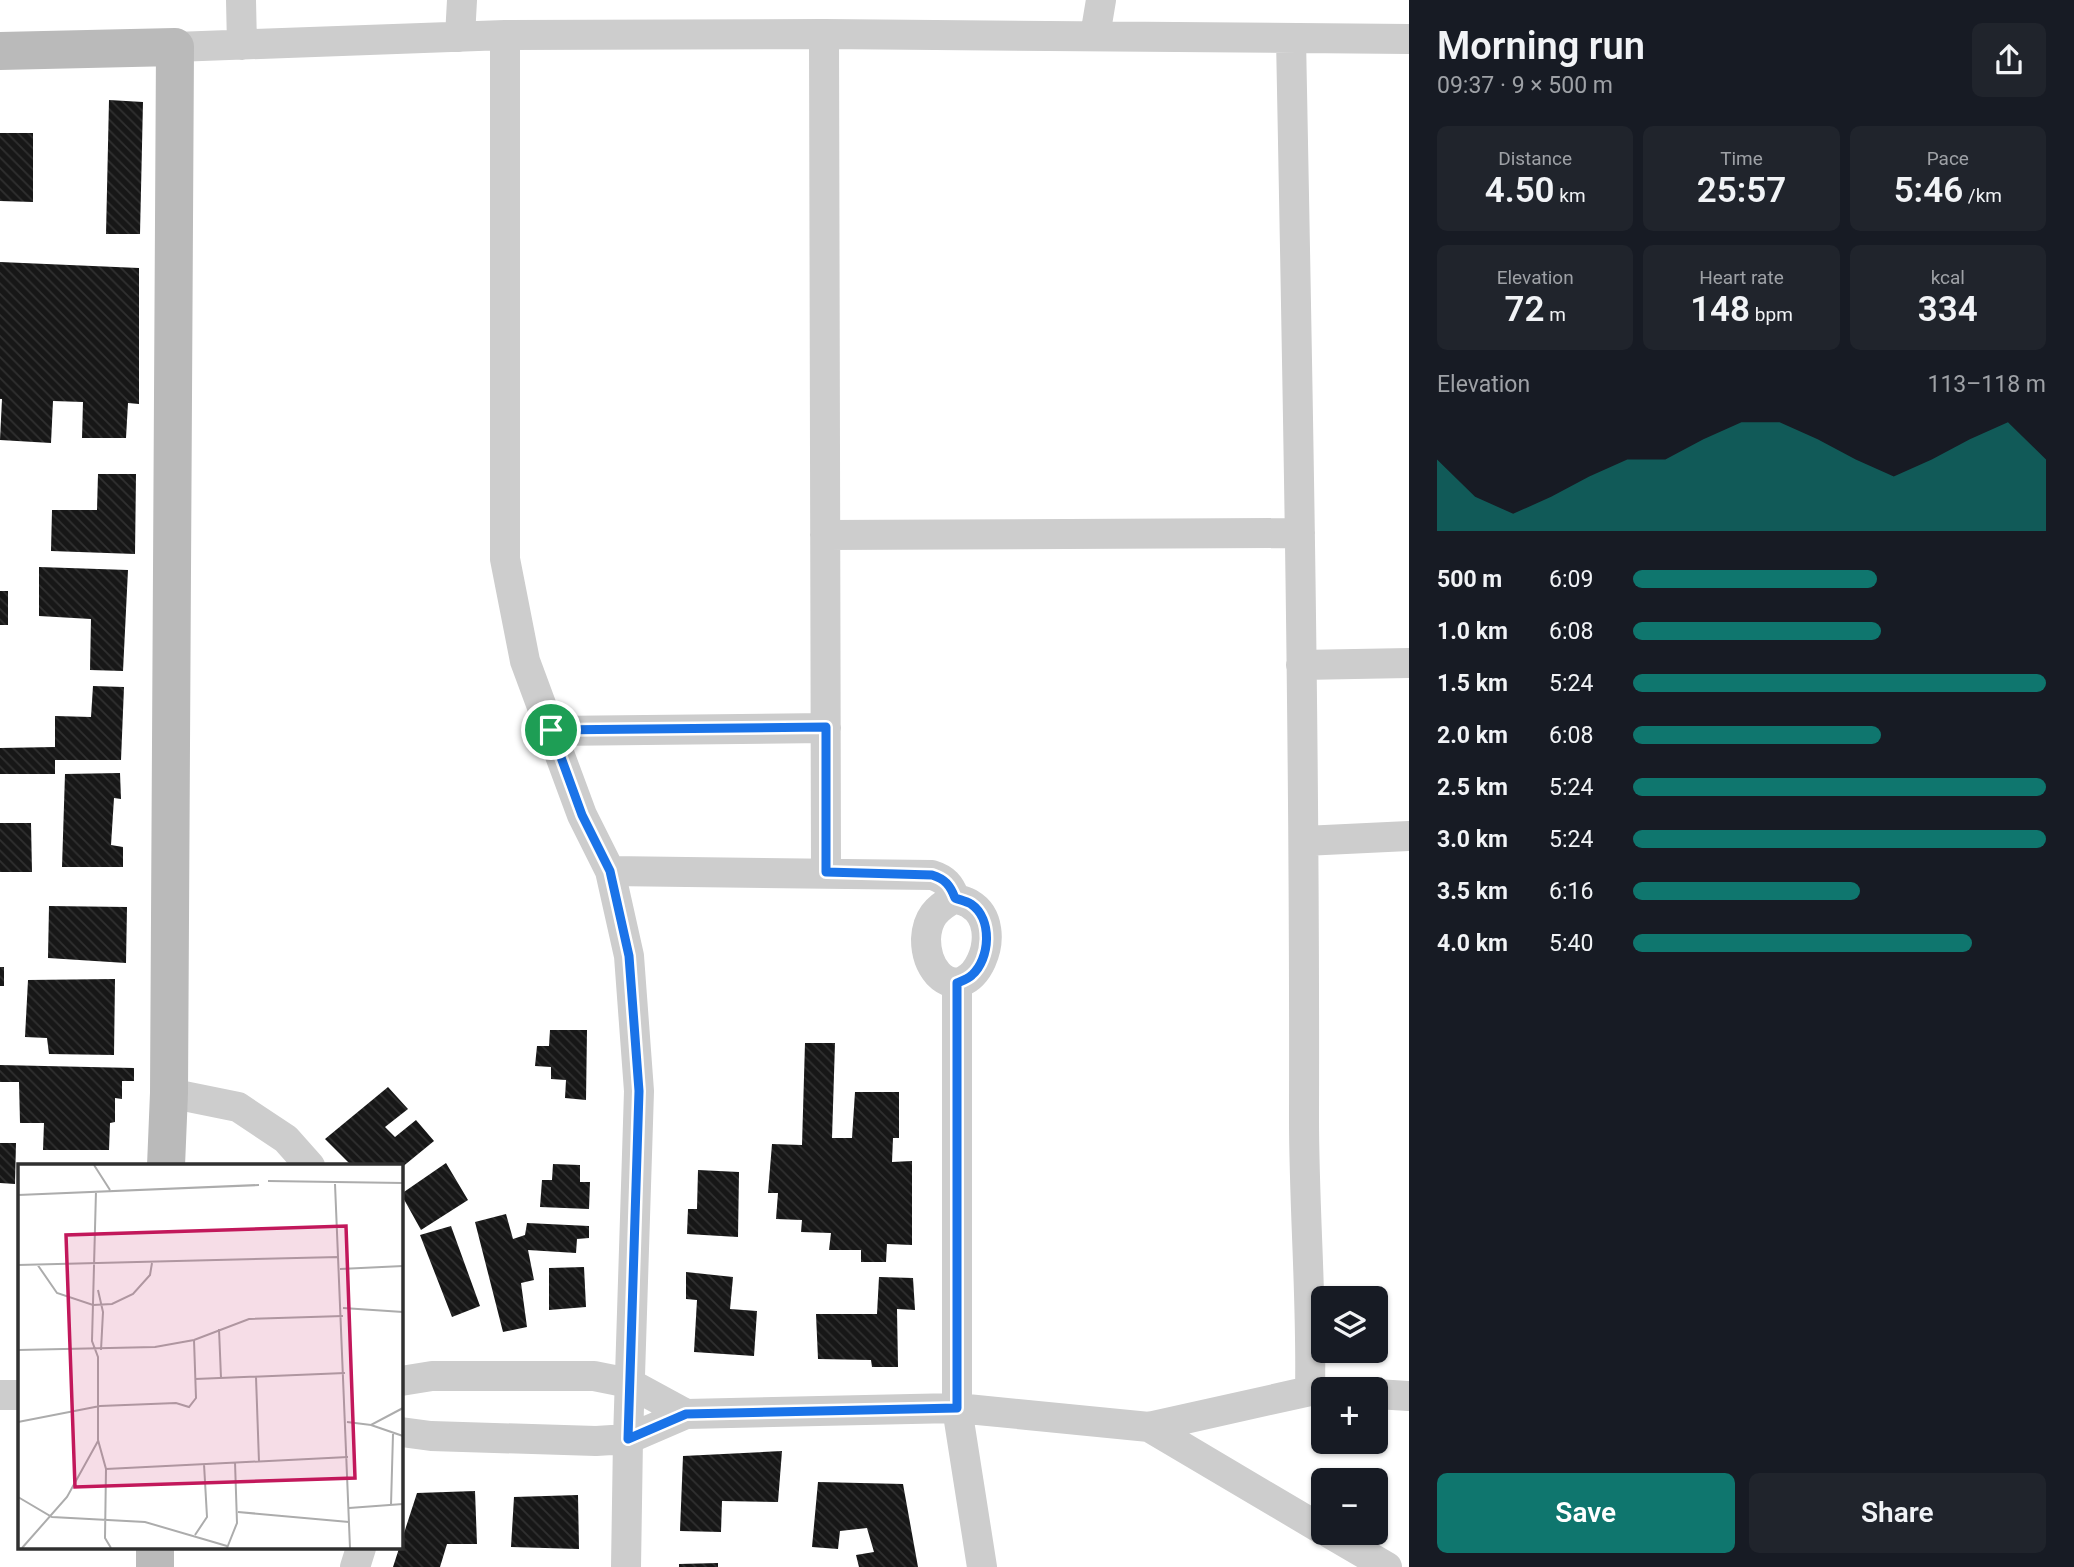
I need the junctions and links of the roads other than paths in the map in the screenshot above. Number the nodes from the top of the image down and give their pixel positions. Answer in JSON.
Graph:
{"nodes":[{"id":1,"x":242,"y":0,"type":"edge"},
{"id":2,"x":462,"y":0,"type":"edge"},
{"id":3,"x":1101,"y":0,"type":"edge"},
{"id":4,"x":824,"y":34,"type":"junction"},
{"id":5,"x":505,"y":36,"type":"junction"},
{"id":6,"x":1095,"y":36,"type":"junction"},
{"id":7,"x":460,"y":37,"type":"junction"},
{"id":8,"x":1291,"y":38,"type":"junction"},
{"id":9,"x":1409,"y":39,"type":"edge"},
{"id":10,"x":242,"y":44,"type":"junction"},
{"id":11,"x":175,"y":47,"type":"junction"},
{"id":12,"x":0,"y":51,"type":"edge"},
{"id":13,"x":1300,"y":533,"type":"junction"},
{"id":14,"x":825,"y":535,"type":"junction"},
{"id":15,"x":1409,"y":663,"type":"edge"},
{"id":16,"x":1301,"y":665,"type":"junction"},
{"id":17,"x":826,"y":727,"type":"junction"},
{"id":18,"x":551,"y":730,"type":"junction"},
{"id":19,"x":1409,"y":836,"type":"edge"},
{"id":20,"x":1304,"y":841,"type":"junction"},
{"id":21,"x":610,"y":871,"type":"junction"},
{"id":22,"x":826,"y":872,"type":"junction"},
{"id":23,"x":955,"y":898,"type":"junction"},
{"id":24,"x":957,"y":983,"type":"junction"},
{"id":25,"x":169,"y":1093,"type":"junction"},
{"id":26,"x":166,"y":1164,"type":"edge"},
{"id":27,"x":308,"y":1164,"type":"edge"},
{"id":28,"x":1315,"y":1377,"type":"edge"},
{"id":29,"x":402,"y":1381,"type":"edge"},
{"id":30,"x":629,"y":1383,"type":"junction"},
{"id":31,"x":1311,"y":1392,"type":"edge"},
{"id":32,"x":0,"y":1395,"type":"edge"},
{"id":33,"x":18,"y":1395,"type":"edge"},
{"id":34,"x":1388,"y":1395,"type":"edge"},
{"id":35,"x":1409,"y":1396,"type":"edge"},
{"id":36,"x":957,"y":1408,"type":"junction"},
{"id":37,"x":686,"y":1414,"type":"junction"},
{"id":38,"x":1149,"y":1427,"type":"junction"},
{"id":39,"x":402,"y":1432,"type":"edge"},
{"id":40,"x":628,"y":1439,"type":"junction"},
{"id":41,"x":1311,"y":1523,"type":"edge"},
{"id":42,"x":1349,"y":1545,"type":"edge"},
{"id":43,"x":360,"y":1550,"type":"edge"},
{"id":44,"x":355,"y":1567,"type":"edge"},
{"id":45,"x":626,"y":1567,"type":"edge"},
{"id":46,"x":982,"y":1567,"type":"edge"},
{"id":47,"x":1387,"y":1567,"type":"edge"}],
"edges":[{"from":1,"to":10,"type":"street"},
{"from":2,"to":7,"type":"street"},
{"from":3,"to":6,"type":"street"},
{"from":4,"to":5,"type":"street"},
{"from":4,"to":6,"type":"street"},
{"from":4,"to":14,"type":"street"},
{"from":5,"to":7,"type":"street"},
{"from":5,"to":18,"type":"street"},
{"from":6,"to":8,"type":"street"},
{"from":7,"to":10,"type":"street"},
{"from":8,"to":9,"type":"street"},
{"from":8,"to":13,"type":"street"},
{"from":10,"to":11,"type":"street"},
{"from":11,"to":12,"type":"street"},
{"from":11,"to":25,"type":"street"},
{"from":13,"to":14,"type":"street"},
{"from":13,"to":16,"type":"street"},
{"from":14,"to":17,"type":"street"},
{"from":15,"to":16,"type":"street"},
{"from":16,"to":20,"type":"street"},
{"from":17,"to":18,"type":"street"},
{"from":17,"to":22,"type":"street"},
{"from":18,"to":21,"type":"street"},
{"from":19,"to":20,"type":"street"},
{"from":20,"to":28,"type":"street"},
{"from":21,"to":22,"type":"street"},
{"from":21,"to":30,"type":"street"},
{"from":22,"to":23,"type":"street"},
{"from":23,"to":24,"type":"street"},
{"from":23,"to":24,"type":"street"},
{"from":24,"to":36,"type":"street"},
{"from":25,"to":26,"type":"street"},
{"from":25,"to":27,"type":"street"},
{"from":29,"to":30,"type":"street"},
{"from":30,"to":37,"type":"street"},
{"from":30,"to":40,"type":"street"},
{"from":31,"to":38,"type":"street"},
{"from":32,"to":33,"type":"street"},
{"from":34,"to":35,"type":"street"},
{"from":36,"to":37,"type":"street"},
{"from":36,"to":38,"type":"street"},
{"from":36,"to":46,"type":"street"},
{"from":37,"to":40,"type":"street"},
{"from":38,"to":41,"type":"street"},
{"from":39,"to":40,"type":"street"},
{"from":40,"to":45,"type":"street"},
{"from":42,"to":47,"type":"street"},
{"from":43,"to":44,"type":"street"}]}
